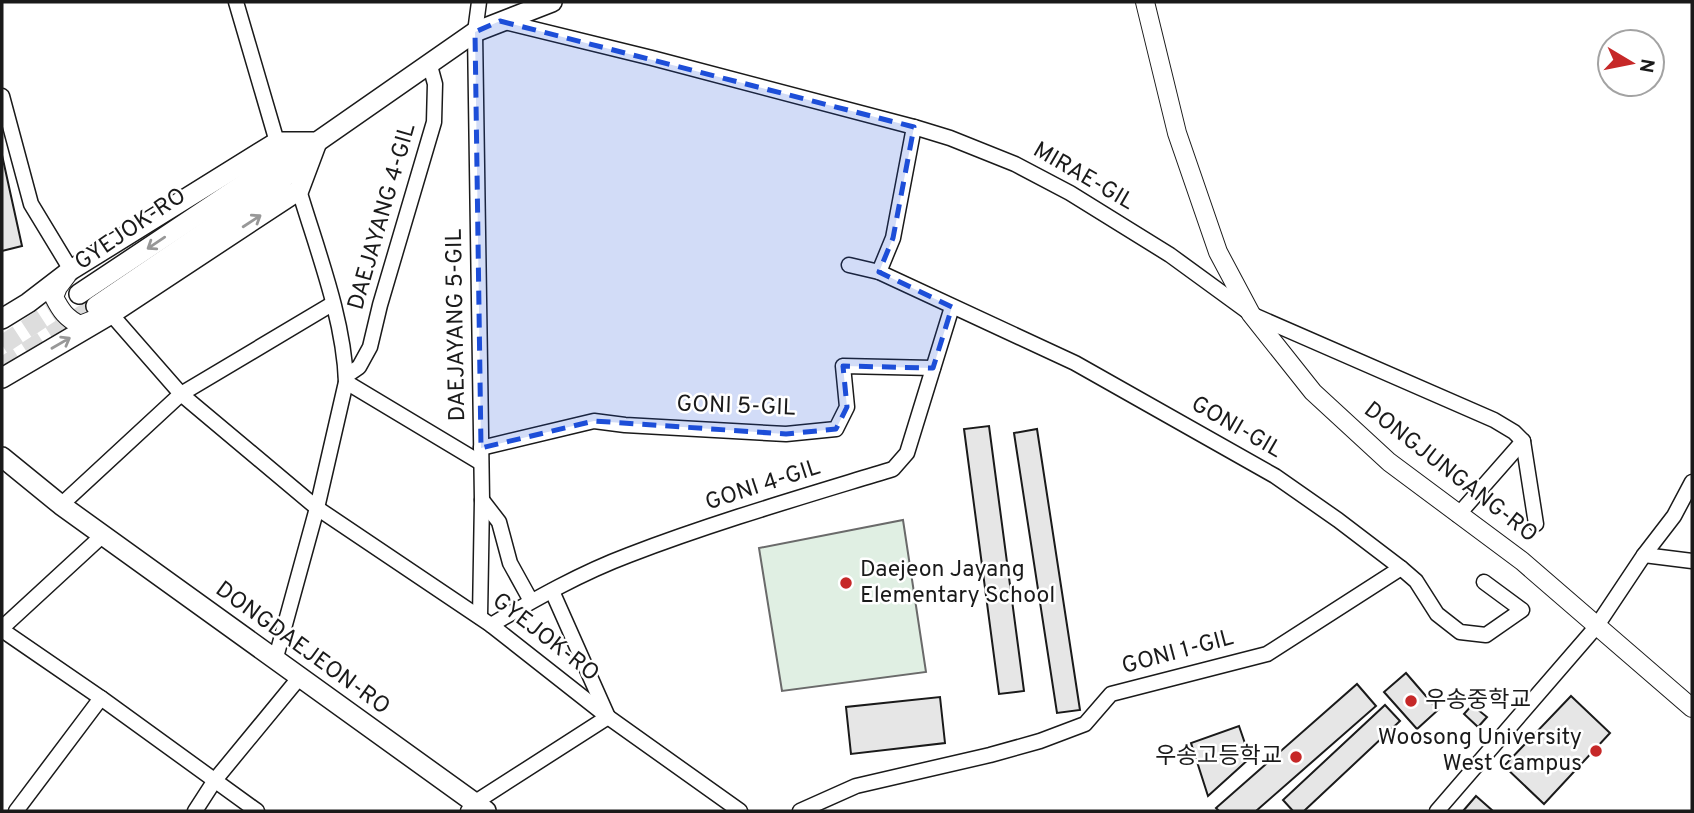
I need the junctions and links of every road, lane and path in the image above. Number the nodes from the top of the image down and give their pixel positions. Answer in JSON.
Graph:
{"nodes":[{"id":1,"x":236,"y":2,"type":"edge"},
{"id":2,"x":479,"y":2,"type":"edge"},
{"id":3,"x":552,"y":2,"type":"edge"},
{"id":4,"x":1145,"y":2,"type":"edge"},
{"id":5,"x":500,"y":21,"type":"junction"},
{"id":6,"x":475,"y":32,"type":"junction"},
{"id":7,"x":429,"y":62,"type":"junction"},
{"id":8,"x":2,"y":96,"type":"edge"},
{"id":9,"x":914,"y":127,"type":"junction"},
{"id":10,"x":277,"y":142,"type":"junction"},
{"id":11,"x":317,"y":142,"type":"junction"},
{"id":12,"x":299,"y":190,"type":"junction"},
{"id":13,"x":849,"y":265,"type":"dead end"},
{"id":14,"x":71,"y":270,"type":"junction"},
{"id":15,"x":878,"y":272,"type":"junction"},
{"id":16,"x":79,"y":294,"type":"tunnel mouth"},
{"id":17,"x":28,"y":303,"type":"junction"},
{"id":18,"x":332,"y":304,"type":"junction"},
{"id":19,"x":952,"y":307,"type":"junction"},
{"id":20,"x":103,"y":310,"type":"junction"},
{"id":21,"x":1251,"y":314,"type":"junction"},
{"id":22,"x":2,"y":319,"type":"edge"},
{"id":23,"x":2,"y":326,"type":"edge"},
{"id":24,"x":933,"y":368,"type":"junction"},
{"id":25,"x":2,"y":378,"type":"edge"},
{"id":26,"x":346,"y":379,"type":"junction"},
{"id":27,"x":181,"y":394,"type":"junction"},
{"id":28,"x":1523,"y":441,"type":"junction"},
{"id":29,"x":481,"y":456,"type":"junction"},
{"id":30,"x":2,"y":457,"type":"edge"},
{"id":31,"x":1692,"y":482,"type":"edge"},
{"id":32,"x":482,"y":500,"type":"junction"},
{"id":33,"x":61,"y":505,"type":"junction"},
{"id":34,"x":317,"y":508,"type":"junction"},
{"id":35,"x":1458,"y":515,"type":"junction"},
{"id":36,"x":1536,"y":524,"type":"dead end"},
{"id":37,"x":103,"y":535,"type":"junction"},
{"id":38,"x":1644,"y":555,"type":"junction"},
{"id":39,"x":1692,"y":561,"type":"edge"},
{"id":40,"x":1401,"y":568,"type":"junction"},
{"id":41,"x":1484,"y":582,"type":"dead end"},
{"id":42,"x":552,"y":591,"type":"junction"},
{"id":43,"x":531,"y":601,"type":"junction"},
{"id":44,"x":485,"y":621,"type":"junction"},
{"id":45,"x":1595,"y":626,"type":"junction"},
{"id":46,"x":2,"y":629,"type":"edge"},
{"id":47,"x":275,"y":661,"type":"junction"},
{"id":48,"x":299,"y":678,"type":"junction"},
{"id":49,"x":101,"y":698,"type":"junction"},
{"id":50,"x":1692,"y":708,"type":"edge"},
{"id":51,"x":608,"y":717,"type":"junction"},
{"id":52,"x":215,"y":780,"type":"junction"},
{"id":53,"x":476,"y":808,"type":"edge"},
{"id":54,"x":16,"y":811,"type":"edge"},
{"id":55,"x":195,"y":811,"type":"edge"},
{"id":56,"x":257,"y":811,"type":"edge"},
{"id":57,"x":740,"y":811,"type":"edge"},
{"id":58,"x":800,"y":811,"type":"edge"},
{"id":59,"x":1437,"y":811,"type":"edge"}],
"edges":[{"from":1,"to":10,"type":"street"},
{"from":2,"to":6,"type":"street","name":"DAEJAYANG 5-GIL"},
{"from":3,"to":5,"type":"main road","name":"GYEJOK-RO"},
{"from":4,"to":21,"type":"street","name":"DONGJUNGANG-RO"},
{"from":5,"to":6,"type":"main road","name":"GYEJOK-RO"},
{"from":5,"to":9,"type":"street","name":"MIRAE-GIL"},
{"from":6,"to":7,"type":"main road","name":"GYEJOK-RO"},
{"from":6,"to":29,"type":"street","name":"DAEJAYANG 5-GIL"},
{"from":7,"to":11,"type":"main road","name":"GYEJOK-RO"},
{"from":7,"to":26,"type":"street","name":"DAEJAYANG 4-GIL"},
{"from":8,"to":14,"type":"street"},
{"from":9,"to":15,"type":"street"},
{"from":9,"to":21,"type":"street","name":"MIRAE-GIL"},
{"from":10,"to":11,"type":"main road"},
{"from":10,"to":14,"type":"main road"},
{"from":11,"to":12,"type":"main road"},
{"from":11,"to":16,"type":"main road","name":"GYEJOK-RO","one_way":true},
{"from":11,"to":20,"type":"main road","name":"GYEJOK-RO"},
{"from":12,"to":18,"type":"street"},
{"from":20,"to":12,"type":"main road","one_way":true},
{"from":13,"to":15,"type":"street","name":"GONI-GIL"},
{"from":14,"to":17,"type":"main road"},
{"from":14,"to":20,"type":"street"},
{"from":15,"to":19,"type":"street","name":"GONI-GIL"},
{"from":17,"to":22,"type":"main road"},
{"from":17,"to":23,"type":"main road"},
{"from":18,"to":26,"type":"street"},
{"from":18,"to":27,"type":"street"},
{"from":19,"to":24,"type":"street","name":"GONI 4-GIL"},
{"from":19,"to":40,"type":"street","name":"GONI-GIL"},
{"from":25,"to":20,"type":"main road","one_way":true},
{"from":20,"to":27,"type":"street","name":"GYEJOK-RO"},
{"from":21,"to":28,"type":"street","name":"MIRAE-GIL"},
{"from":21,"to":35,"type":"street","name":"DONGJUNGANG-RO"},
{"from":24,"to":29,"type":"street","name":"GONI 5-GIL"},
{"from":24,"to":42,"type":"street","name":"GONI 4-GIL"},
{"from":26,"to":29,"type":"street"},
{"from":26,"to":34,"type":"street"},
{"from":27,"to":33,"type":"street"},
{"from":27,"to":34,"type":"street","name":"GYEJOK-RO"},
{"from":28,"to":35,"type":"street"},
{"from":28,"to":36,"type":"street"},
{"from":29,"to":32,"type":"street","name":"DAEJAYANG 5-GIL"},
{"from":30,"to":33,"type":"main road","name":"DONGDAEJEON-RO"},
{"from":31,"to":38,"type":"street"},
{"from":32,"to":43,"type":"street"},
{"from":32,"to":44,"type":"street","name":"DAEJAYANG 5-GIL"},
{"from":33,"to":37,"type":"main road","name":"DONGDAEJEON-RO"},
{"from":34,"to":44,"type":"street","name":"GYEJOK-RO"},
{"from":34,"to":47,"type":"street"},
{"from":35,"to":45,"type":"street","name":"DONGJUNGANG-RO"},
{"from":37,"to":46,"type":"street"},
{"from":37,"to":47,"type":"main road","name":"DONGDAEJEON-RO"},
{"from":38,"to":39,"type":"street"},
{"from":38,"to":45,"type":"street"},
{"from":40,"to":41,"type":"street","name":"GONI-GIL"},
{"from":40,"to":58,"type":"street","name":"GONI 1-GIL"},
{"from":42,"to":43,"type":"street","name":"GONI 4-GIL"},
{"from":42,"to":51,"type":"street"},
{"from":43,"to":44,"type":"street","name":"GONI 4-GIL"},
{"from":44,"to":51,"type":"street","name":"GYEJOK-RO"},
{"from":45,"to":50,"type":"street","name":"DONGJUNGANG-RO"},
{"from":45,"to":59,"type":"street"},
{"from":46,"to":49,"type":"street"},
{"from":47,"to":48,"type":"main road","name":"DONGDAEJEON-RO"},
{"from":48,"to":52,"type":"street"},
{"from":48,"to":53,"type":"main road","name":"DONGDAEJEON-RO"},
{"from":49,"to":52,"type":"street"},
{"from":49,"to":54,"type":"street"},
{"from":51,"to":53,"type":"street","name":"DONGDAEJEON-RO"},
{"from":51,"to":57,"type":"street","name":"GYEJOK-RO"},
{"from":52,"to":55,"type":"street"},
{"from":52,"to":56,"type":"street"}]}
